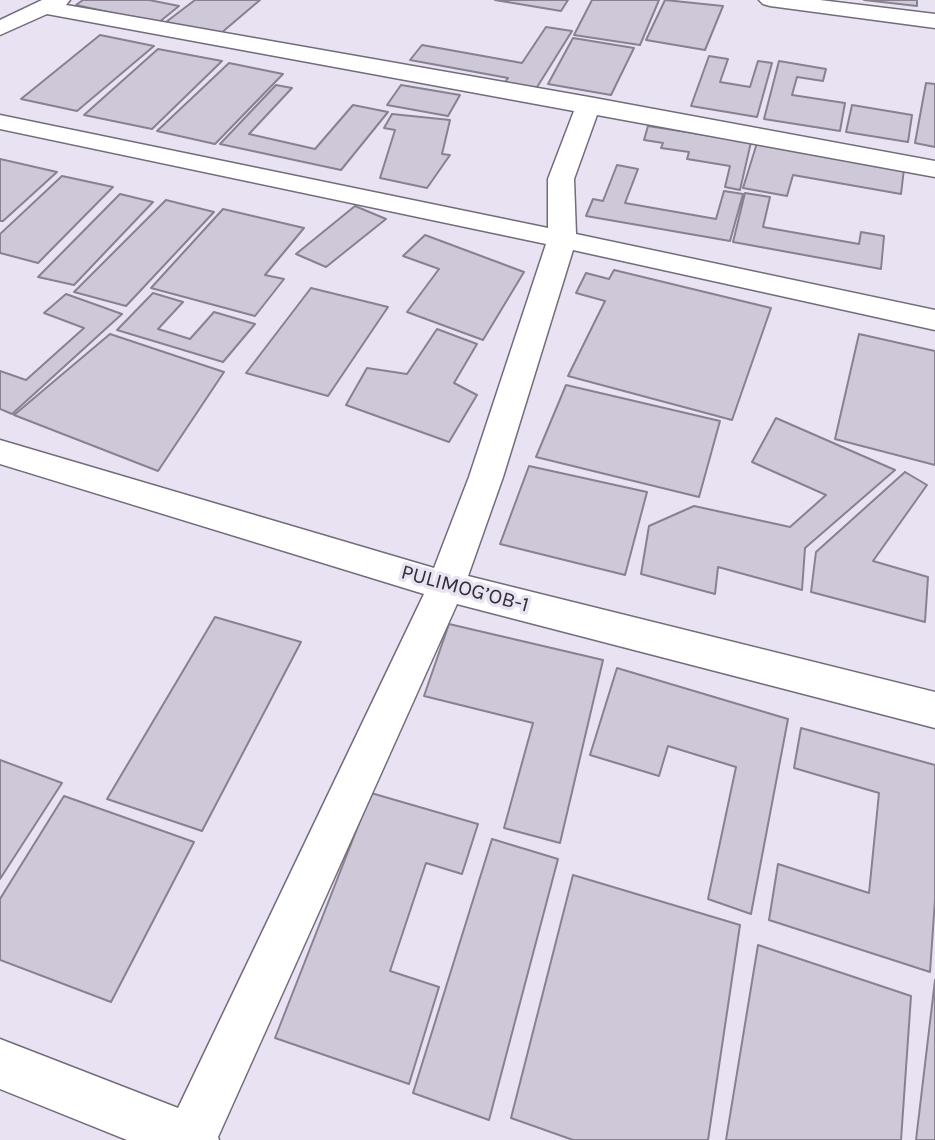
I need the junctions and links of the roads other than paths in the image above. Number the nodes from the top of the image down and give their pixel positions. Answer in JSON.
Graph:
{"nodes":[{"id":1,"x":770,"y":0,"type":"edge"},
{"id":2,"x":776,"y":0,"type":"edge"},
{"id":3,"x":51,"y":4,"type":"edge"},
{"id":4,"x":935,"y":21,"type":"edge"},
{"id":5,"x":0,"y":27,"type":"edge"},
{"id":6,"x":589,"y":104,"type":"junction"},
{"id":7,"x":0,"y":122,"type":"edge"},
{"id":8,"x":935,"y":169,"type":"edge"},
{"id":9,"x":562,"y":239,"type":"junction"},
{"id":10,"x":935,"y":320,"type":"edge"},
{"id":11,"x":0,"y":452,"type":"edge"},
{"id":12,"x":446,"y":586,"type":"junction"},
{"id":13,"x":935,"y":710,"type":"edge"},
{"id":14,"x":0,"y":1064,"type":"edge"},
{"id":15,"x":191,"y":1140,"type":"edge"}],
"edges":[{"from":1,"to":2,"type":"street"},
{"from":2,"to":4,"type":"street"},
{"from":3,"to":5,"type":"street"},
{"from":3,"to":6,"type":"street"},
{"from":6,"to":8,"type":"street"},
{"from":6,"to":9,"type":"street"},
{"from":7,"to":9,"type":"street"},
{"from":9,"to":10,"type":"street"},
{"from":9,"to":12,"type":"street"},
{"from":11,"to":12,"type":"street","name":"PULIMOG’OB-1"},
{"from":12,"to":13,"type":"street","name":"PULIMOG’OB-1"},
{"from":12,"to":15,"type":"street"},
{"from":14,"to":15,"type":"street"}]}
